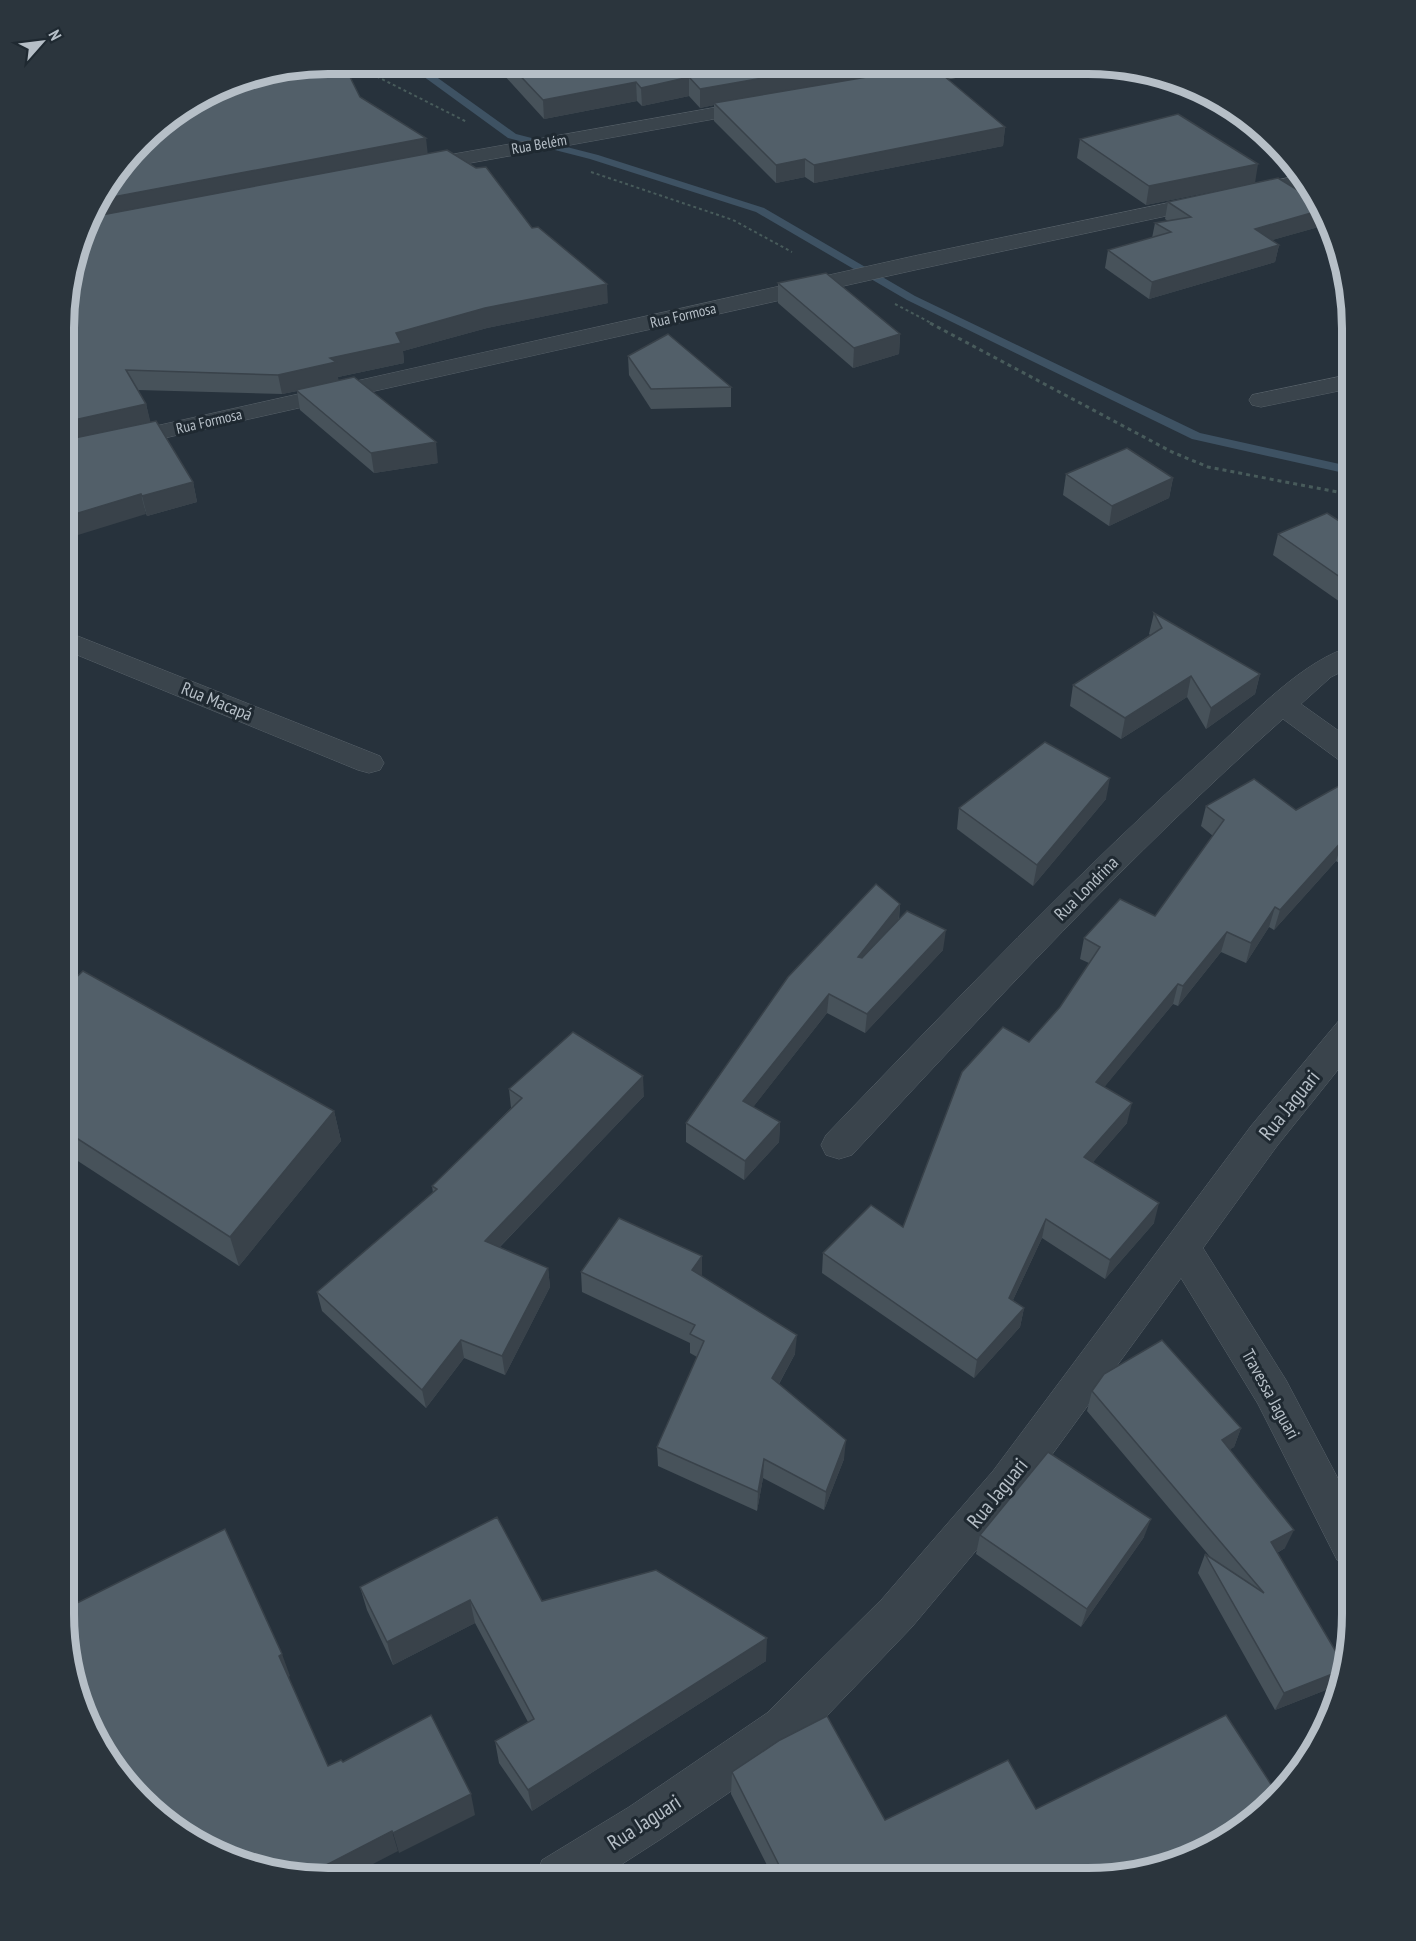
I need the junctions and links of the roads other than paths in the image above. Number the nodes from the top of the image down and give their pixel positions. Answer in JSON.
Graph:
{"nodes":[{"id":1,"x":941,"y":74,"type":"edge"},
{"id":2,"x":878,"y":85,"type":"edge"},
{"id":3,"x":774,"y":103,"type":"edge"},
{"id":4,"x":390,"y":172,"type":"edge"},
{"id":5,"x":1297,"y":182,"type":"edge"},
{"id":6,"x":1342,"y":383,"type":"edge"},
{"id":7,"x":1261,"y":400,"type":"dead end"},
{"id":8,"x":100,"y":445,"type":"edge"},
{"id":9,"x":73,"y":642,"type":"edge"},
{"id":10,"x":1342,"y":660,"type":"edge"},
{"id":11,"x":1282,"y":704,"type":"junction"},
{"id":12,"x":1342,"y":748,"type":"edge"},
{"id":13,"x":369,"y":763,"type":"dead end"},
{"id":14,"x":1342,"y":1040,"type":"edge"},
{"id":15,"x":839,"y":1145,"type":"dead end"},
{"id":16,"x":1182,"y":1246,"type":"junction"},
{"id":17,"x":1342,"y":1527,"type":"edge"},
{"id":18,"x":573,"y":1868,"type":"edge"}],
"edges":[{"from":1,"to":2,"type":"street"},
{"from":3,"to":4,"type":"street","name":"Rua Belém"},
{"from":5,"to":8,"type":"street","name":"Rua Formosa"},
{"from":6,"to":7,"type":"street"},
{"from":9,"to":13,"type":"street","name":"Rua Macapá"},
{"from":10,"to":11,"type":"street","name":"Rua Londrina"},
{"from":11,"to":12,"type":"street"},
{"from":11,"to":15,"type":"street","name":"Rua Londrina"},
{"from":14,"to":16,"type":"street","name":"Rua Jaguari"},
{"from":16,"to":17,"type":"street","name":"Travessa Jaguari"},
{"from":16,"to":18,"type":"street","name":"Rua Jaguari"}]}
